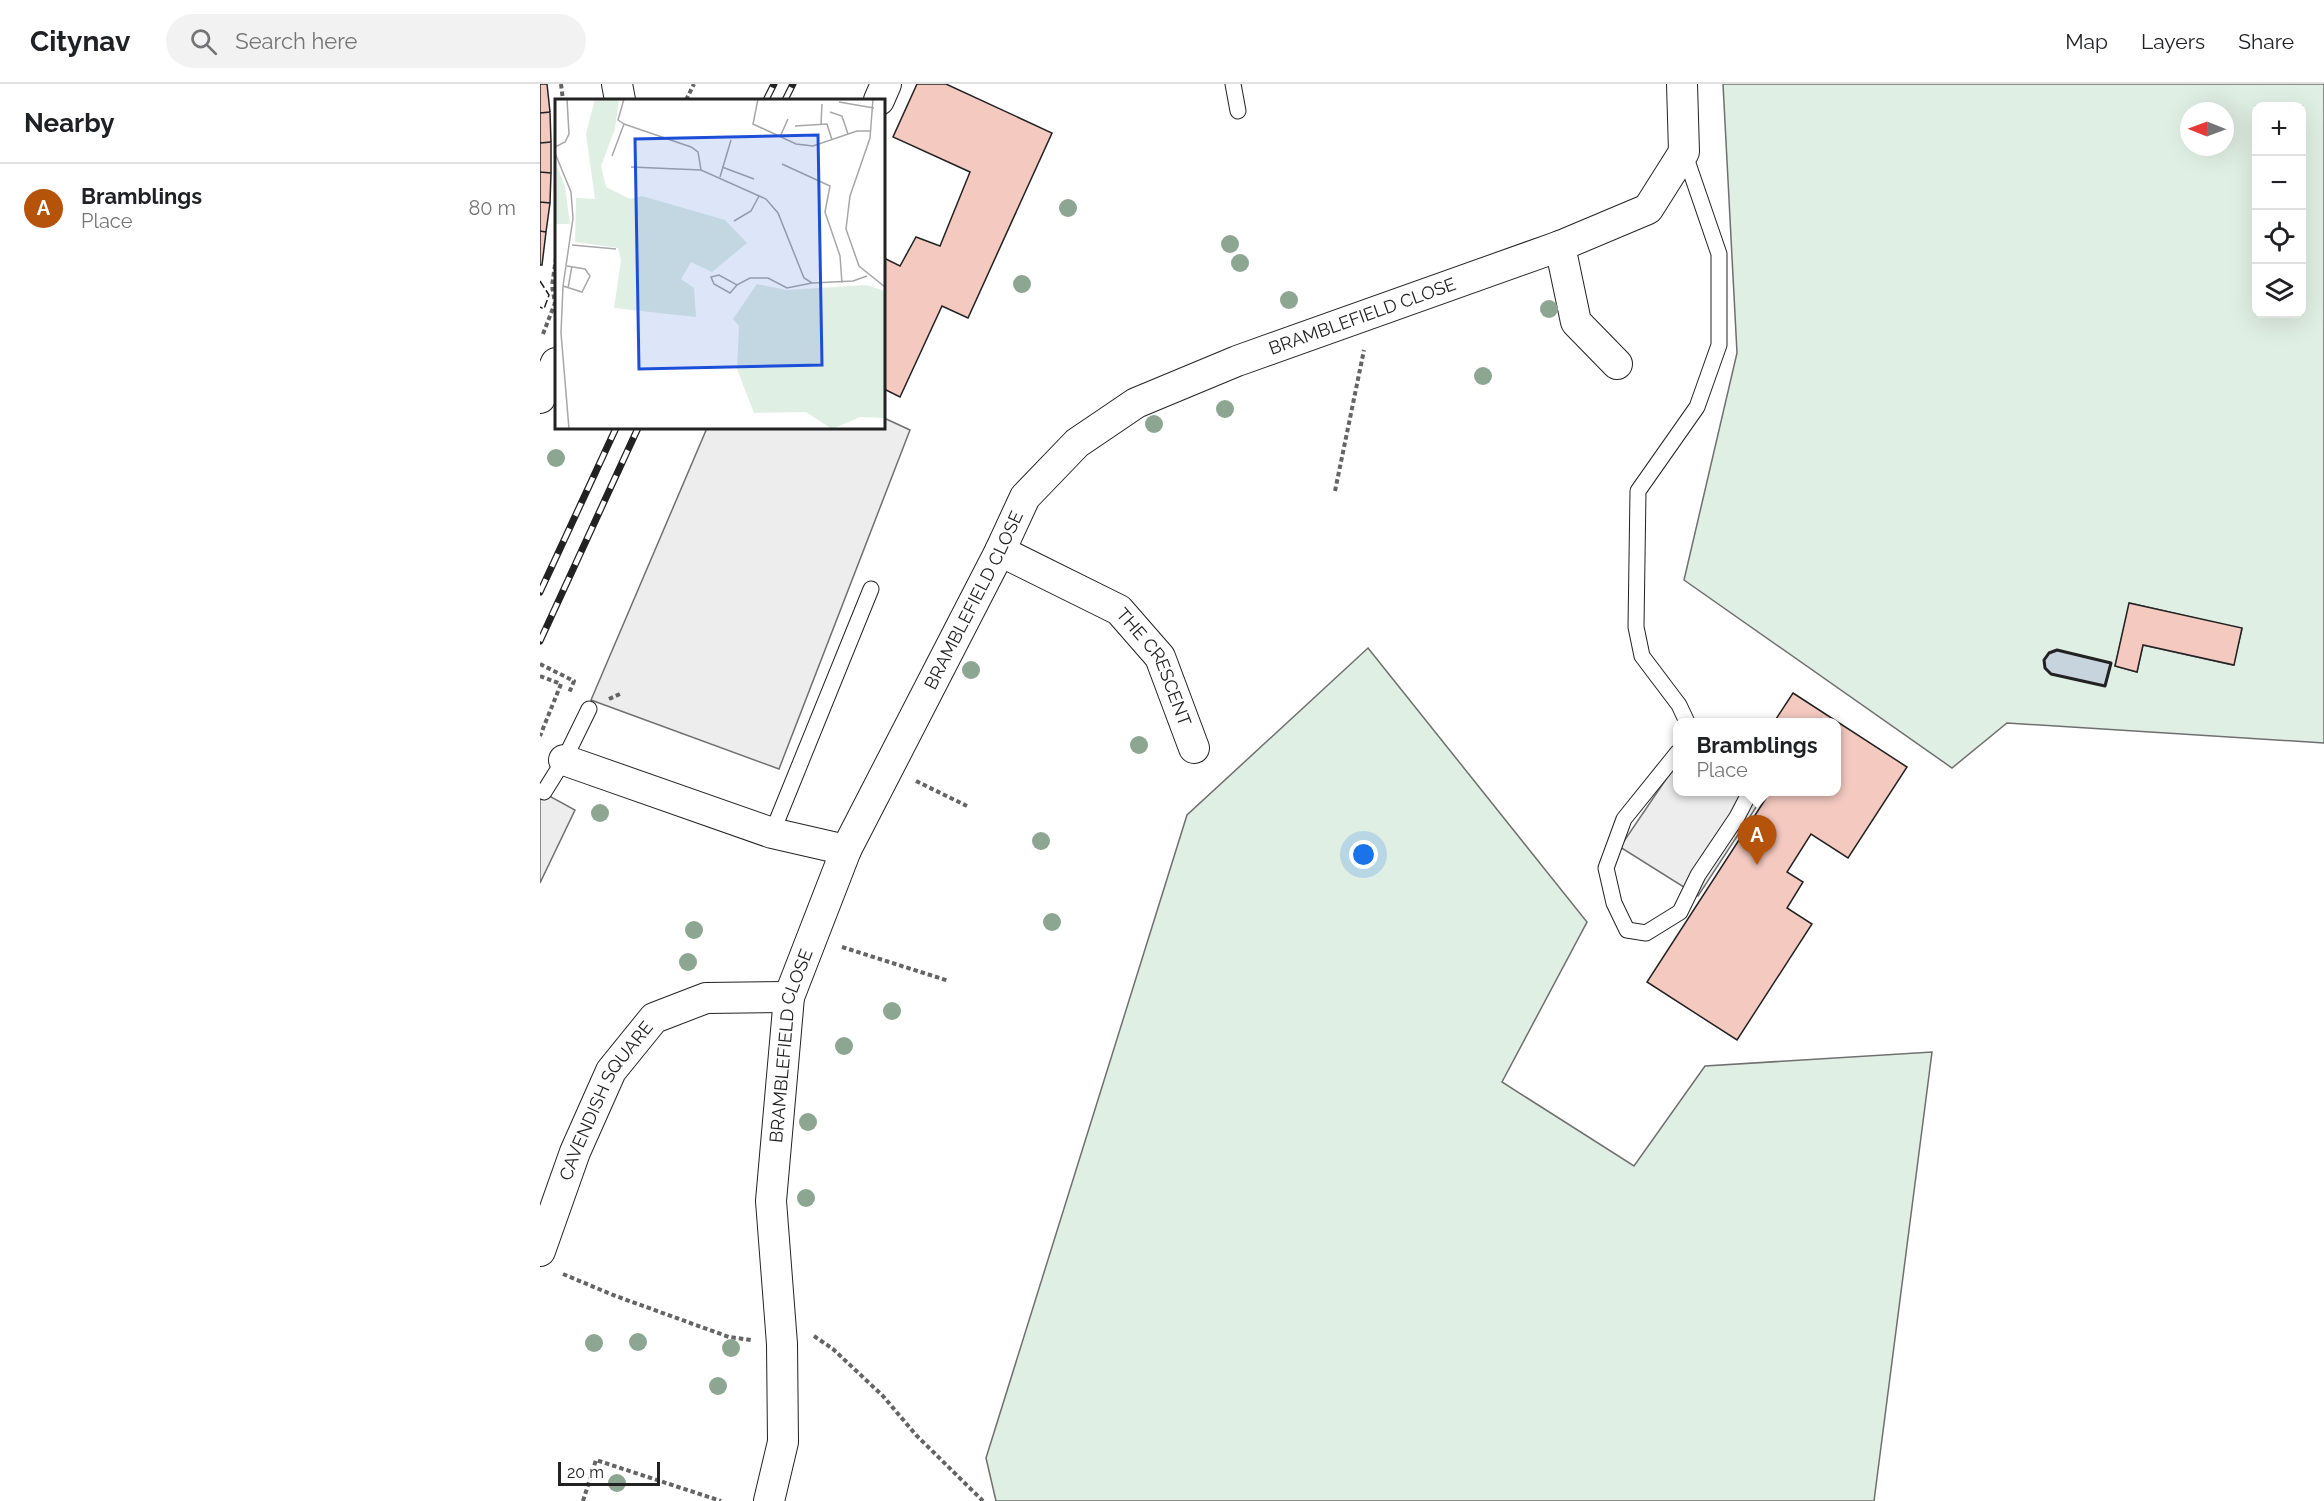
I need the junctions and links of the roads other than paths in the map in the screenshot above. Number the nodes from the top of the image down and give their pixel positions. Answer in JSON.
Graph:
{"nodes":[{"id":1,"x":617,"y":84,"type":"edge"},
{"id":2,"x":886,"y":84,"type":"edge"},
{"id":3,"x":1233,"y":84,"type":"edge"},
{"id":4,"x":1682,"y":84,"type":"edge"},
{"id":5,"x":620,"y":99,"type":"edge"},
{"id":6,"x":879,"y":99,"type":"edge"},
{"id":7,"x":1238,"y":111,"type":"dead end"},
{"id":8,"x":1684,"y":152,"type":"junction"},
{"id":9,"x":1560,"y":246,"type":"junction"},
{"id":10,"x":1617,"y":364,"type":"dead end"},
{"id":11,"x":1000,"y":551,"type":"junction"},
{"id":12,"x":871,"y":589,"type":"dead end"},
{"id":13,"x":590,"y":709,"type":"dead end"},
{"id":14,"x":1685,"y":718,"type":"edge"},
{"id":15,"x":1194,"y":748,"type":"dead end"},
{"id":16,"x":1673,"y":757,"type":"edge"},
{"id":17,"x":564,"y":760,"type":"junction"},
{"id":18,"x":544,"y":792,"type":"dead end"},
{"id":19,"x":1748,"y":796,"type":"edge"},
{"id":20,"x":772,"y":833,"type":"junction"},
{"id":21,"x":846,"y":850,"type":"junction"},
{"id":22,"x":789,"y":997,"type":"junction"},
{"id":23,"x":540,"y":1251,"type":"edge"},
{"id":24,"x":769,"y":1501,"type":"edge"}],
"edges":[{"from":1,"to":5,"type":"street"},
{"from":2,"to":6,"type":"street"},
{"from":3,"to":7,"type":"lane"},
{"from":4,"to":8,"type":"street"},
{"from":8,"to":9,"type":"street","name":"BRAMBLEFIELD CLOSE"},
{"from":8,"to":14,"type":"lane"},
{"from":9,"to":10,"type":"street"},
{"from":9,"to":11,"type":"street","name":"BRAMBLEFIELD CLOSE"},
{"from":11,"to":15,"type":"street","name":"THE CRESCENT"},
{"from":11,"to":21,"type":"street","name":"BRAMBLEFIELD CLOSE"},
{"from":12,"to":20,"type":"lane"},
{"from":13,"to":17,"type":"lane"},
{"from":16,"to":19,"type":"lane"},
{"from":17,"to":18,"type":"lane"},
{"from":17,"to":20,"type":"street"},
{"from":20,"to":21,"type":"street"},
{"from":21,"to":22,"type":"street","name":"BRAMBLEFIELD CLOSE"},
{"from":22,"to":23,"type":"street","name":"CAVENDISH SQUARE"},
{"from":22,"to":24,"type":"street","name":"BRAMBLEFIELD CLOSE"}]}
